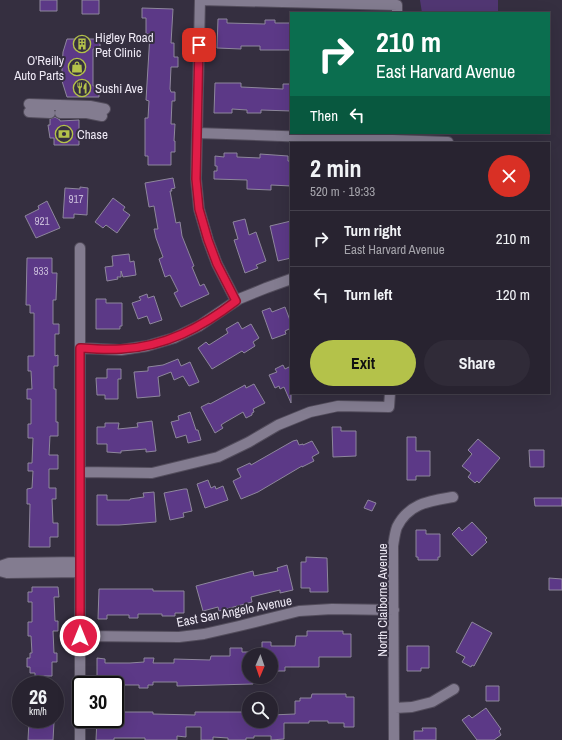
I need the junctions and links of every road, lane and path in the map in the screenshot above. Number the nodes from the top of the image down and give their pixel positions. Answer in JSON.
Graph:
{"nodes":[{"id":1,"x":200,"y":0,"type":"edge"},
{"id":2,"x":315,"y":2,"type":"edge"},
{"id":3,"x":397,"y":9,"type":"edge"},
{"id":4,"x":55,"y":113,"type":"joint"},
{"id":5,"x":197,"y":133,"type":"junction"},
{"id":6,"x":394,"y":139,"type":"edge"},
{"id":7,"x":448,"y":142,"type":"dead end"},
{"id":8,"x":80,"y":248,"type":"dead end"},
{"id":9,"x":290,"y":280,"type":"edge"},
{"id":10,"x":236,"y":301,"type":"junction"},
{"id":11,"x":80,"y":348,"type":"junction"},
{"id":12,"x":390,"y":394,"type":"edge"},
{"id":13,"x":80,"y":472,"type":"junction"},
{"id":14,"x":453,"y":497,"type":"dead end"},
{"id":15,"x":80,"y":562,"type":"junction"},
{"id":16,"x":0,"y":566,"type":"edge"},
{"id":17,"x":0,"y":571,"type":"edge"},
{"id":18,"x":80,"y":572,"type":"junction"},
{"id":19,"x":394,"y":610,"type":"junction"},
{"id":20,"x":80,"y":636,"type":"junction"},
{"id":21,"x":454,"y":689,"type":"dead end"},
{"id":22,"x":395,"y":708,"type":"junction"},
{"id":23,"x":80,"y":740,"type":"edge"},
{"id":24,"x":394,"y":740,"type":"edge"}],
"edges":[{"from":1,"to":2,"type":"street"},
{"from":1,"to":5,"type":"street"},
{"from":2,"to":3,"type":"street"},
{"from":4,"to":4,"type":"street"},
{"from":5,"to":6,"type":"street"},
{"from":5,"to":10,"type":"street"},
{"from":6,"to":7,"type":"street"},
{"from":8,"to":11,"type":"street"},
{"from":9,"to":10,"type":"street"},
{"from":10,"to":11,"type":"street"},
{"from":11,"to":13,"type":"street"},
{"from":12,"to":13,"type":"street"},
{"from":13,"to":15,"type":"street"},
{"from":14,"to":19,"type":"street","name":"North Claiborne Avenue"},
{"from":15,"to":16,"type":"street"},
{"from":15,"to":18,"type":"street"},
{"from":17,"to":18,"type":"street"},
{"from":18,"to":20,"type":"street"},
{"from":19,"to":20,"type":"street","name":"East San Angelo Avenue"},
{"from":19,"to":22,"type":"street","name":"North Claiborne Avenue"},
{"from":20,"to":23,"type":"street"},
{"from":21,"to":22,"type":"street"},
{"from":22,"to":24,"type":"street","name":"North Claiborne Avenue"}]}
